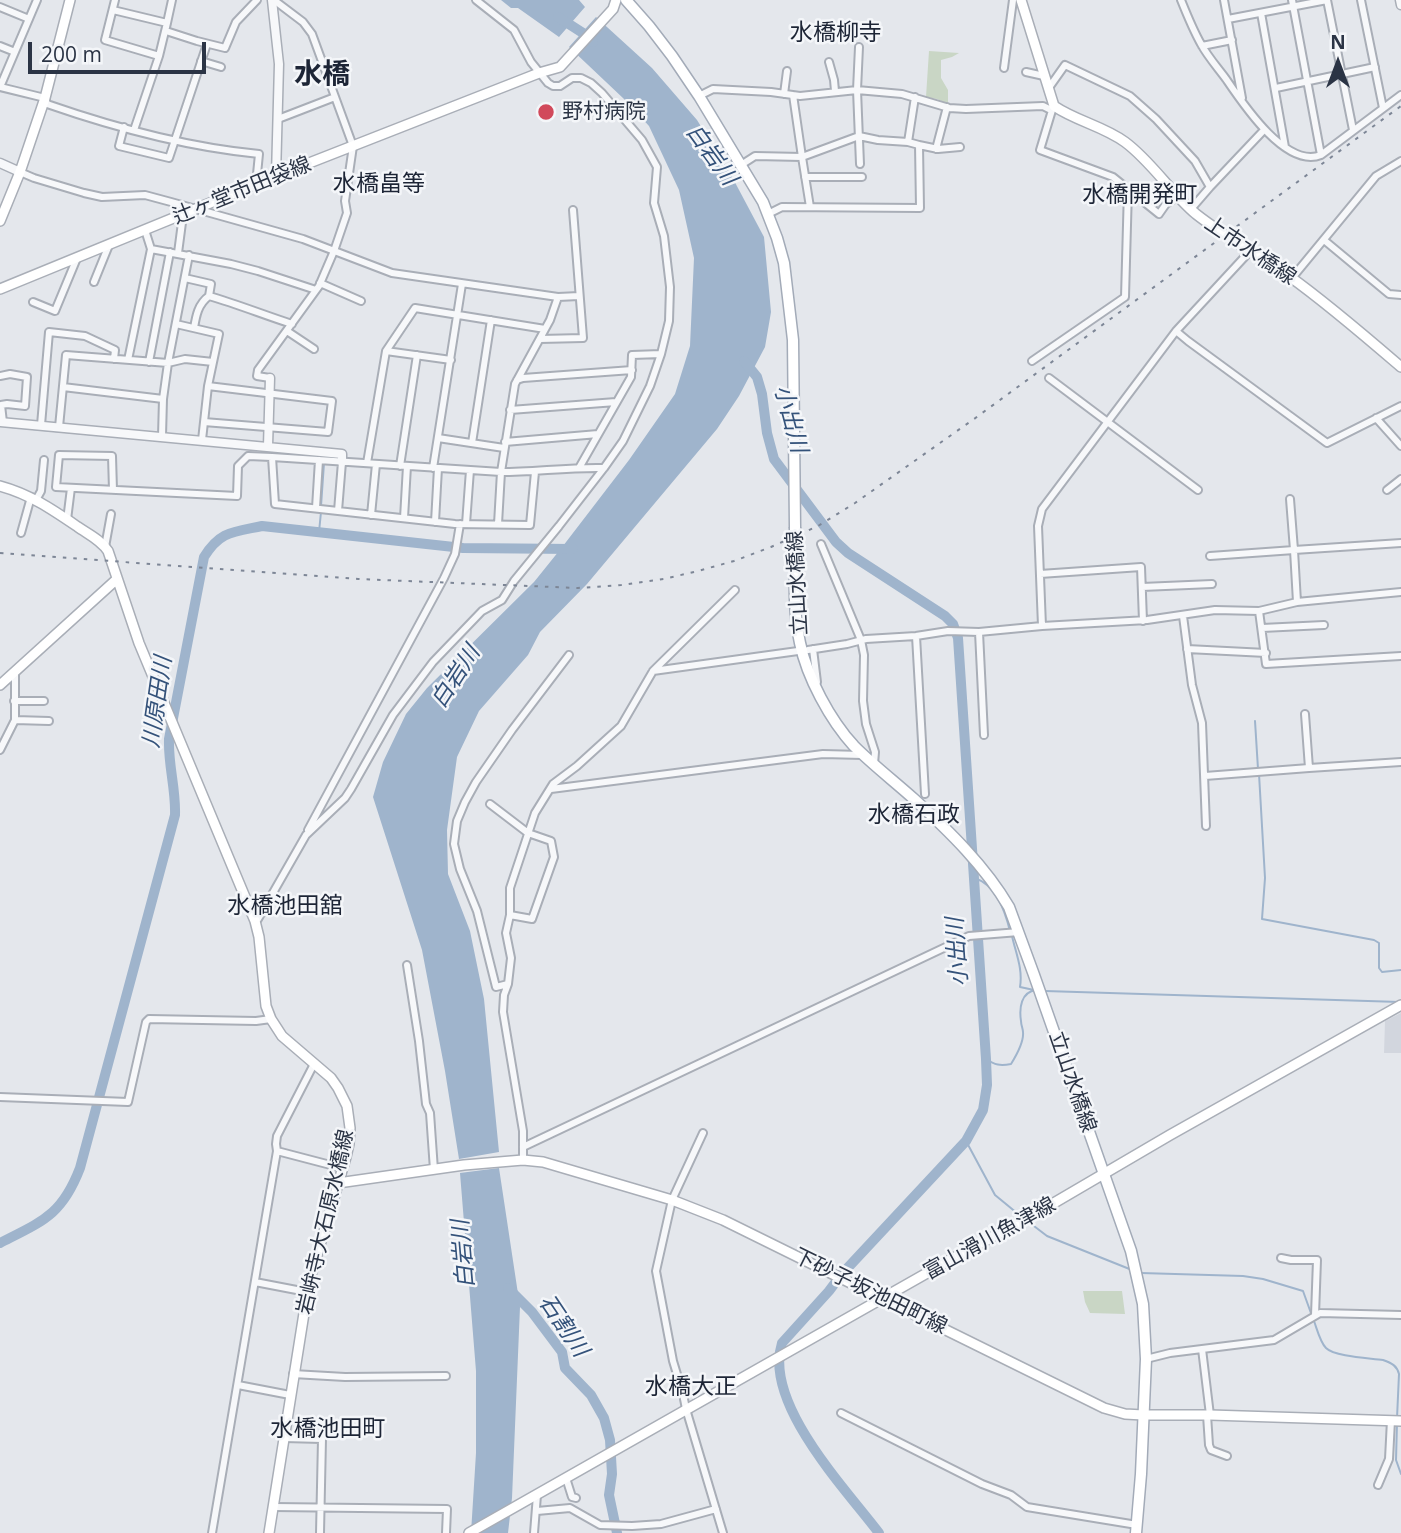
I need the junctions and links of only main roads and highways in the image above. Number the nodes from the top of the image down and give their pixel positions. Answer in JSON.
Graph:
{"nodes":[{"id":1,"x":70,"y":0,"type":"edge"},
{"id":2,"x":625,"y":0,"type":"edge"},
{"id":3,"x":1021,"y":0,"type":"edge"},
{"id":4,"x":615,"y":4,"type":"edge"},
{"id":5,"x":0,"y":221,"type":"edge"},
{"id":6,"x":0,"y":289,"type":"edge"},
{"id":7,"x":1401,"y":367,"type":"edge"},
{"id":8,"x":0,"y":486,"type":"edge"},
{"id":9,"x":117,"y":579,"type":"junction"},
{"id":10,"x":1,"y":682,"type":"edge"},
{"id":11,"x":1401,"y":1005,"type":"edge"},
{"id":12,"x":1104,"y":1174,"type":"junction"},
{"id":13,"x":338,"y":1183,"type":"junction"},
{"id":14,"x":884,"y":1298,"type":"junction"},
{"id":15,"x":1143,"y":1415,"type":"junction"},
{"id":16,"x":1396,"y":1421,"type":"edge"},
{"id":17,"x":1137,"y":1529,"type":"edge"},
{"id":18,"x":269,"y":1533,"type":"edge"},
{"id":19,"x":469,"y":1533,"type":"edge"}],
"edges":[{"from":1,"to":5,"type":"main road"},
{"from":2,"to":12,"type":"main road","name":"立山水橋線","bridge":true},
{"from":3,"to":7,"type":"main road","name":"上市水橋線"},
{"from":4,"to":6,"type":"main road","name":"辻ヶ堂市田袋線"},
{"from":8,"to":9,"type":"main road","name":"岩峅寺大石原水橋線"},
{"from":9,"to":10,"type":"main road"},
{"from":9,"to":13,"type":"main road","name":"岩峅寺大石原水橋線"},
{"from":11,"to":12,"type":"main road","name":"富山滑川魚津線"},
{"from":12,"to":14,"type":"main road","name":"富山滑川魚津線"},
{"from":12,"to":15,"type":"main road","name":"立山水橋線"},
{"from":13,"to":14,"type":"main road","name":"下砂子坂池田町線"},
{"from":13,"to":18,"type":"main road","name":"岩峅寺大石原水橋線"},
{"from":14,"to":15,"type":"main road","name":"下砂子坂池田町線"},
{"from":14,"to":19,"type":"main road","name":"富山滑川魚津線"},
{"from":15,"to":16,"type":"main road","name":"下砂子坂池田町線"},
{"from":15,"to":17,"type":"main road","name":"立山水橋線"}]}
